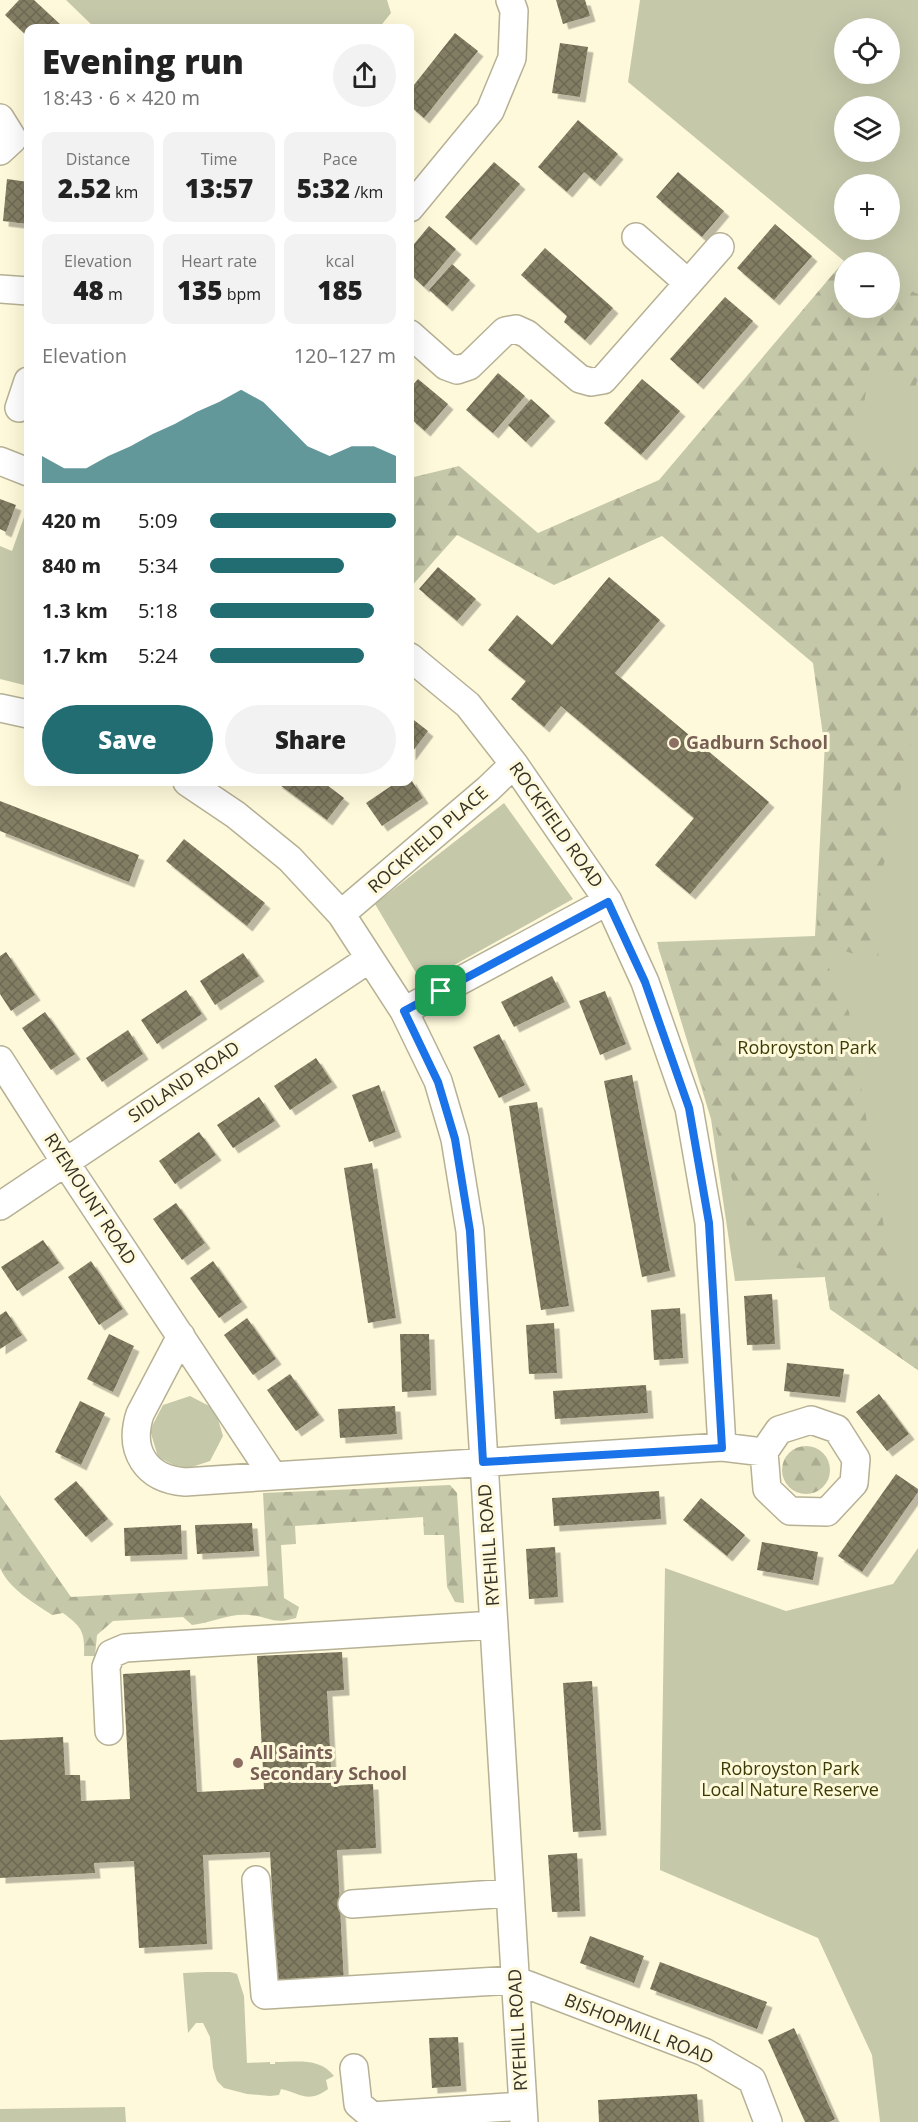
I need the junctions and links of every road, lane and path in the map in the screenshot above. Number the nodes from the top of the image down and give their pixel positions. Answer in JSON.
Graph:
{"nodes":[{"id":1,"x":510,"y":0,"type":"edge"},
{"id":2,"x":414,"y":203,"type":"edge"},
{"id":3,"x":636,"y":237,"type":"dead end"},
{"id":4,"x":720,"y":247,"type":"dead end"},
{"id":5,"x":688,"y":283,"type":"junction"},
{"id":6,"x":0,"y":289,"type":"edge"},
{"id":7,"x":24,"y":291,"type":"edge"},
{"id":8,"x":414,"y":338,"type":"edge"},
{"id":9,"x":24,"y":393,"type":"edge"},
{"id":10,"x":19,"y":408,"type":"dead end"},
{"id":11,"x":0,"y":460,"type":"edge"},
{"id":12,"x":24,"y":470,"type":"edge"},
{"id":13,"x":414,"y":660,"type":"edge"},
{"id":14,"x":0,"y":708,"type":"edge"},
{"id":15,"x":24,"y":713,"type":"edge"},
{"id":16,"x":514,"y":764,"type":"junction"},
{"id":17,"x":193,"y":786,"type":"edge"},
{"id":18,"x":608,"y":902,"type":"junction"},
{"id":19,"x":341,"y":914,"type":"junction"},
{"id":20,"x":369,"y":959,"type":"junction"},
{"id":21,"x":404,"y":1011,"type":"junction"},
{"id":22,"x":0,"y":1060,"type":"edge"},
{"id":23,"x":65,"y":1162,"type":"junction"},
{"id":24,"x":0,"y":1206,"type":"edge"},
{"id":25,"x":181,"y":1336,"type":"junction"},
{"id":26,"x":722,"y":1448,"type":"junction"},
{"id":27,"x":764,"y":1452,"type":"dead end"},
{"id":28,"x":483,"y":1462,"type":"junction"},
{"id":29,"x":273,"y":1476,"type":"junction"},
{"id":30,"x":494,"y":1625,"type":"junction"},
{"id":31,"x":109,"y":1731,"type":"dead end"},
{"id":32,"x":256,"y":1880,"type":"dead end"},
{"id":33,"x":510,"y":1893,"type":"junction"},
{"id":34,"x":352,"y":1904,"type":"dead end"},
{"id":35,"x":515,"y":1980,"type":"junction"},
{"id":36,"x":354,"y":2068,"type":"dead end"},
{"id":37,"x":523,"y":2114,"type":"edge"},
{"id":38,"x":768,"y":2122,"type":"edge"}],
"edges":[{"from":1,"to":2,"type":"street"},
{"from":3,"to":5,"type":"street"},
{"from":4,"to":5,"type":"street"},
{"from":5,"to":8,"type":"street"},
{"from":6,"to":7,"type":"street"},
{"from":9,"to":10,"type":"street"},
{"from":11,"to":12,"type":"street"},
{"from":13,"to":16,"type":"street","name":"ROCKFIELD ROAD"},
{"from":14,"to":15,"type":"street"},
{"from":16,"to":18,"type":"street","name":"ROCKFIELD ROAD"},
{"from":16,"to":19,"type":"street","name":"ROCKFIELD PLACE"},
{"from":17,"to":19,"type":"street","name":"RYEHILL ROAD"},
{"from":18,"to":21,"type":"street"},
{"from":18,"to":26,"type":"street","name":"ROCKFIELD ROAD"},
{"from":19,"to":20,"type":"street","name":"RYEHILL ROAD"},
{"from":20,"to":21,"type":"street","name":"RYEHILL ROAD"},
{"from":20,"to":23,"type":"street","name":"SIDLAND ROAD"},
{"from":21,"to":28,"type":"street","name":"RYEHILL ROAD"},
{"from":22,"to":23,"type":"street","name":"RYEMOUNT ROAD"},
{"from":23,"to":24,"type":"street","name":"SIDLAND ROAD"},
{"from":23,"to":25,"type":"street","name":"RYEMOUNT ROAD"},
{"from":25,"to":29,"type":"street","name":"RYEMOUNT ROAD"},
{"from":25,"to":29,"type":"street"},
{"from":26,"to":27,"type":"street"},
{"from":26,"to":28,"type":"street"},
{"from":28,"to":29,"type":"street"},
{"from":28,"to":30,"type":"street","name":"RYEHILL ROAD"},
{"from":30,"to":31,"type":"street"},
{"from":30,"to":33,"type":"street","name":"RYEHILL ROAD"},
{"from":32,"to":35,"type":"street"},
{"from":33,"to":34,"type":"street"},
{"from":33,"to":35,"type":"street","name":"RYEHILL ROAD"},
{"from":35,"to":37,"type":"street","name":"RYEHILL ROAD"},
{"from":35,"to":38,"type":"street","name":"BISHOPMILL ROAD"},
{"from":36,"to":37,"type":"street"}]}
